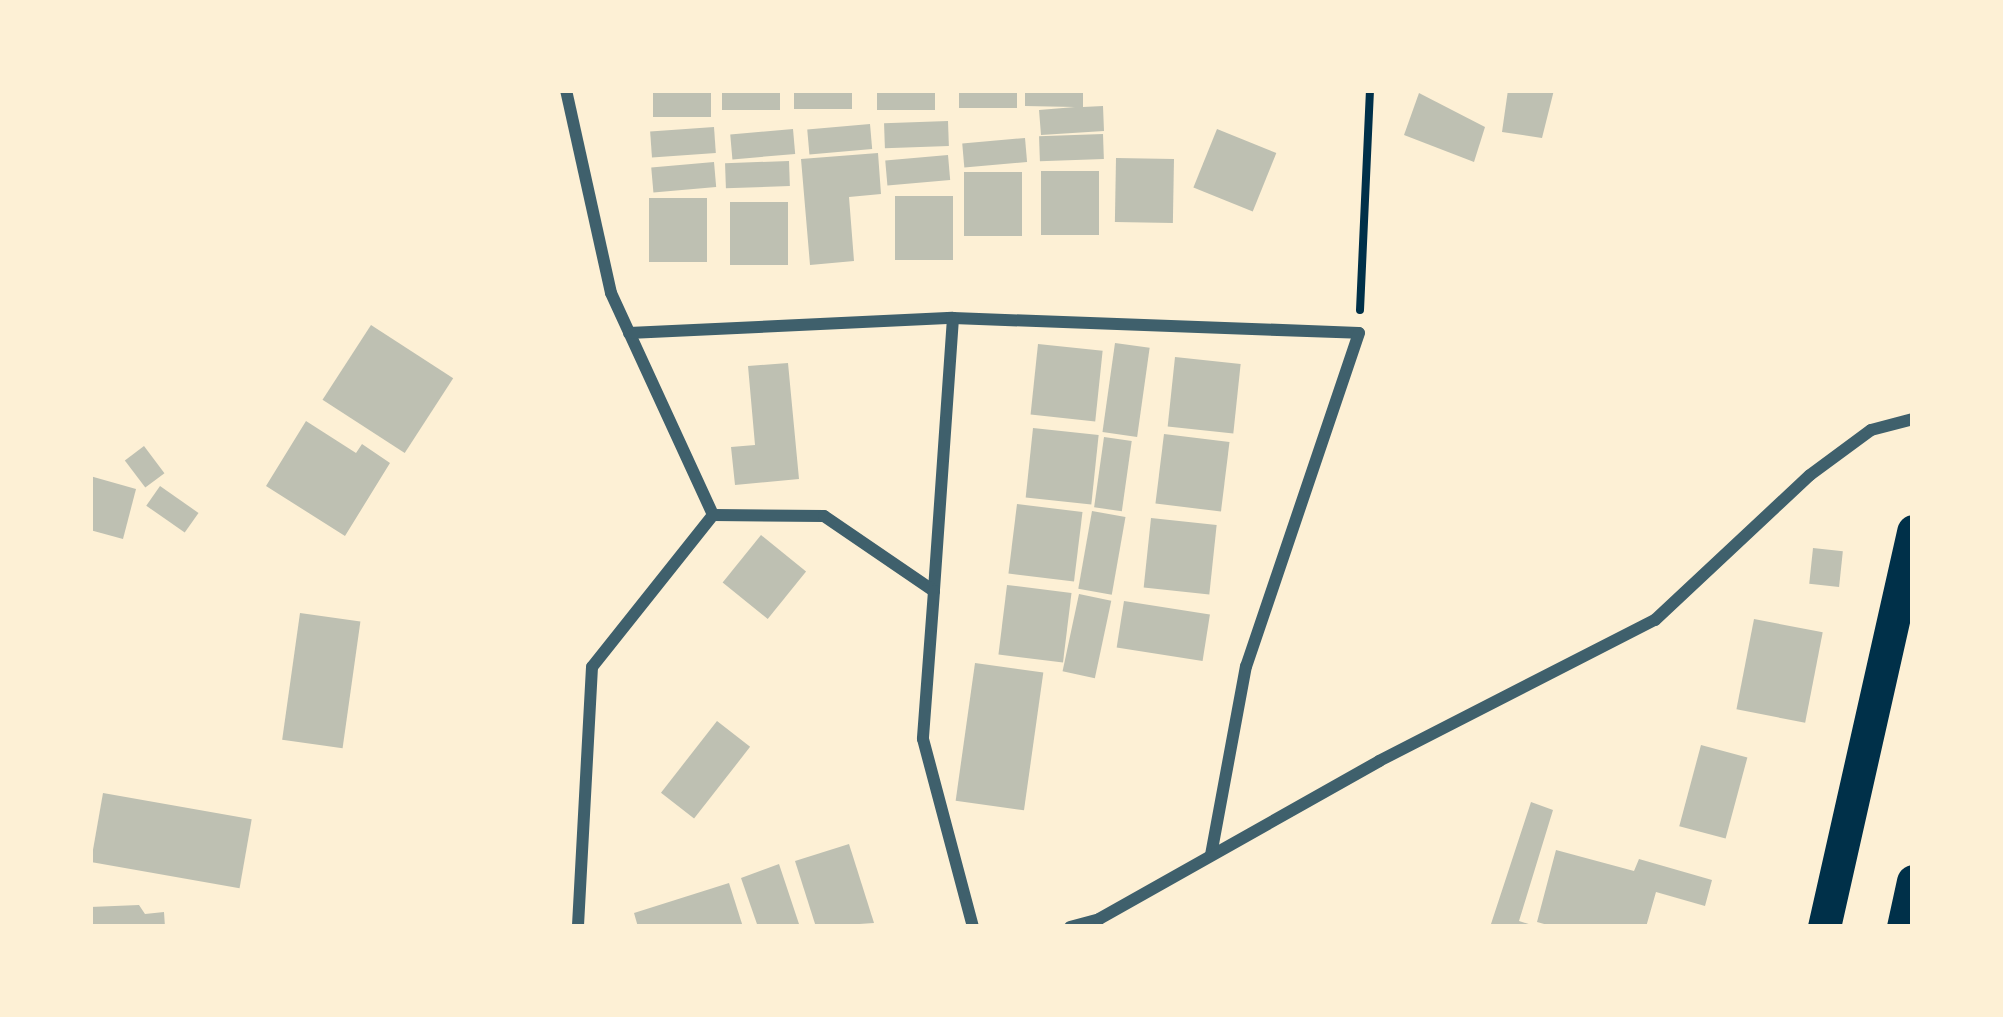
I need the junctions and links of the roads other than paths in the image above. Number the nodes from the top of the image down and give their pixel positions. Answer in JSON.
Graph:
{"nodes":[{"id":1,"x":566,"y":90,"type":"edge"},
{"id":2,"x":953,"y":318,"type":"junction"},
{"id":3,"x":629,"y":333,"type":"junction"},
{"id":4,"x":1913,"y":419,"type":"edge"},
{"id":5,"x":713,"y":515,"type":"junction"},
{"id":6,"x":1913,"y":531,"type":"edge"},
{"id":7,"x":934,"y":591,"type":"junction"},
{"id":8,"x":1211,"y":855,"type":"junction"},
{"id":9,"x":1913,"y":881,"type":"edge"},
{"id":10,"x":1100,"y":923,"type":"edge"},
{"id":11,"x":578,"y":927,"type":"edge"},
{"id":12,"x":974,"y":927,"type":"edge"},
{"id":13,"x":1070,"y":927,"type":"edge"},
{"id":14,"x":1824,"y":927,"type":"edge"},
{"id":15,"x":1903,"y":927,"type":"edge"}],
"edges":[{"from":1,"to":3,"type":"street"},
{"from":2,"to":3,"type":"street"},
{"from":2,"to":7,"type":"street"},
{"from":2,"to":8,"type":"street"},
{"from":3,"to":5,"type":"street"},
{"from":4,"to":8,"type":"street"},
{"from":5,"to":7,"type":"street"},
{"from":5,"to":11,"type":"street"},
{"from":6,"to":14,"type":"highway"},
{"from":7,"to":12,"type":"street"},
{"from":8,"to":10,"type":"street"},
{"from":9,"to":15,"type":"highway"},
{"from":10,"to":13,"type":"street"}]}
